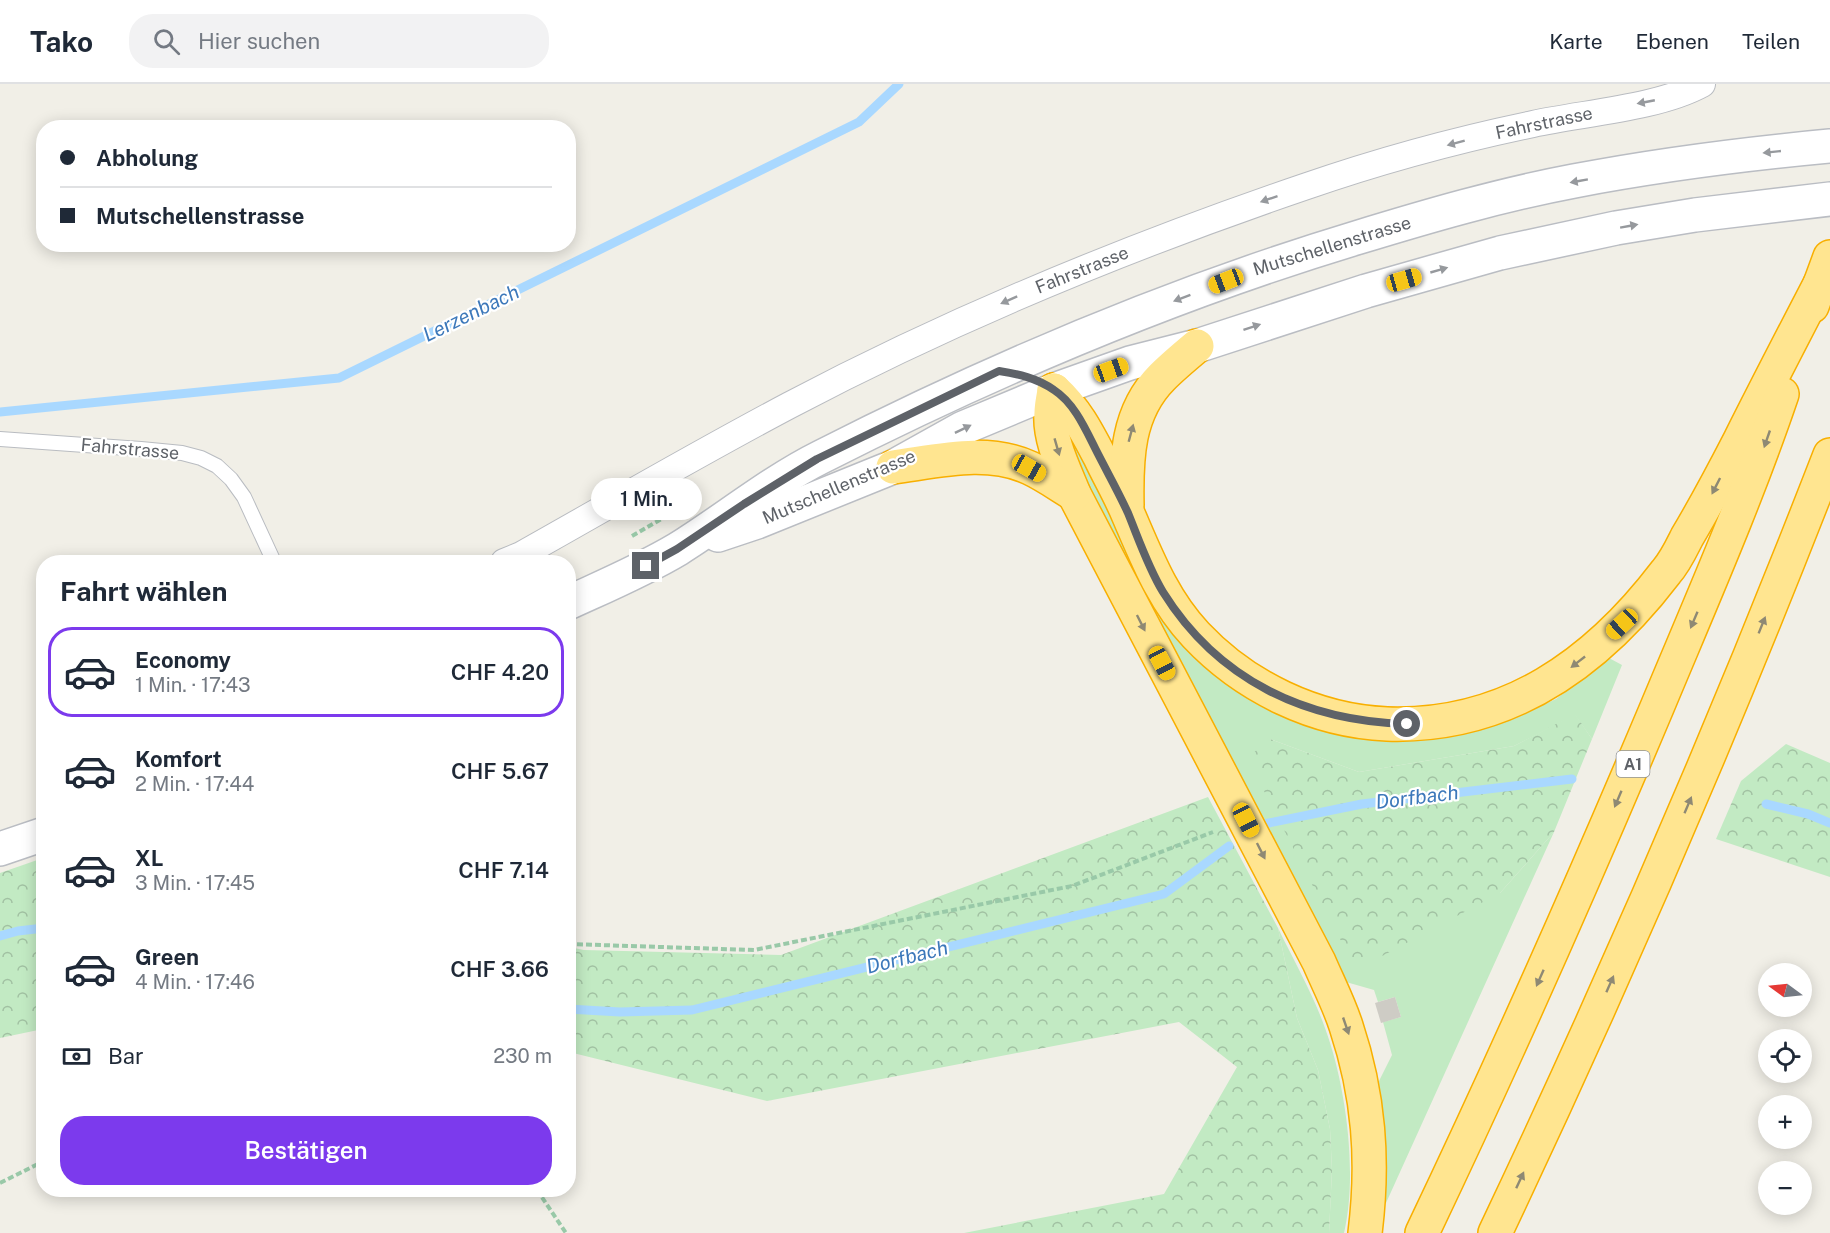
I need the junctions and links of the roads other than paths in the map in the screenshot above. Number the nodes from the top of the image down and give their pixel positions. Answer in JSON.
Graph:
{"nodes":[{"id":1,"x":1702,"y":84,"type":"edge"},
{"id":2,"x":1830,"y":146,"type":"edge"},
{"id":3,"x":1830,"y":199,"type":"edge"},
{"id":4,"x":1824,"y":272,"type":"edge"},
{"id":5,"x":1089,"y":334,"type":"junction"},
{"id":6,"x":1197,"y":346,"type":"junction"},
{"id":7,"x":999,"y":371,"type":"junction"},
{"id":8,"x":1054,"y":390,"type":"junction"},
{"id":9,"x":0,"y":439,"type":"edge"},
{"id":10,"x":1830,"y":455,"type":"edge"},
{"id":11,"x":893,"y":467,"type":"junction"},
{"id":12,"x":1074,"y":494,"type":"junction"},
{"id":13,"x":1128,"y":513,"type":"junction"},
{"id":14,"x":677,"y":549,"type":"junction"},
{"id":15,"x":271,"y":555,"type":"edge"},
{"id":16,"x":521,"y":555,"type":"edge"},
{"id":17,"x":576,"y":599,"type":"edge"},
{"id":18,"x":36,"y":837,"type":"edge"},
{"id":19,"x":0,"y":849,"type":"edge"},
{"id":20,"x":1365,"y":1233,"type":"edge"},
{"id":21,"x":1422,"y":1233,"type":"edge"},
{"id":22,"x":1495,"y":1233,"type":"edge"}],
"edges":[{"from":1,"to":16,"type":"street","name":"Fahrstrasse","one_way":true},
{"from":2,"to":5,"type":"main road","name":"Mutschellenstrasse","one_way":true},
{"from":6,"to":3,"type":"main road","name":"Mutschellenstrasse","one_way":true},
{"from":4,"to":13,"type":"highway","one_way":true},
{"from":4,"to":21,"type":"highway","number":"A1","one_way":true},
{"from":5,"to":7,"type":"main road","name":"Mutschellenstrasse"},
{"from":5,"to":8,"type":"main road"},
{"from":6,"to":8,"type":"main road","name":"Mutschellenstrasse"},
{"from":13,"to":6,"type":"highway","one_way":true},
{"from":7,"to":8,"type":"main road"},
{"from":7,"to":14,"type":"main road","name":"Mutschellenstrasse"},
{"from":11,"to":8,"type":"main road","name":"Mutschellenstrasse","one_way":true},
{"from":8,"to":12,"type":"highway","one_way":true},
{"from":8,"to":13,"type":"highway"},
{"from":9,"to":15,"type":"lane","name":"Fahrstrasse"},
{"from":22,"to":10,"type":"highway","one_way":true},
{"from":11,"to":12,"type":"highway"},
{"from":11,"to":14,"type":"main road","name":"Mutschellenstrasse"},
{"from":12,"to":20,"type":"highway","one_way":true},
{"from":14,"to":17,"type":"main road","name":"Mutschellenstrasse"},
{"from":18,"to":19,"type":"main road"}]}
